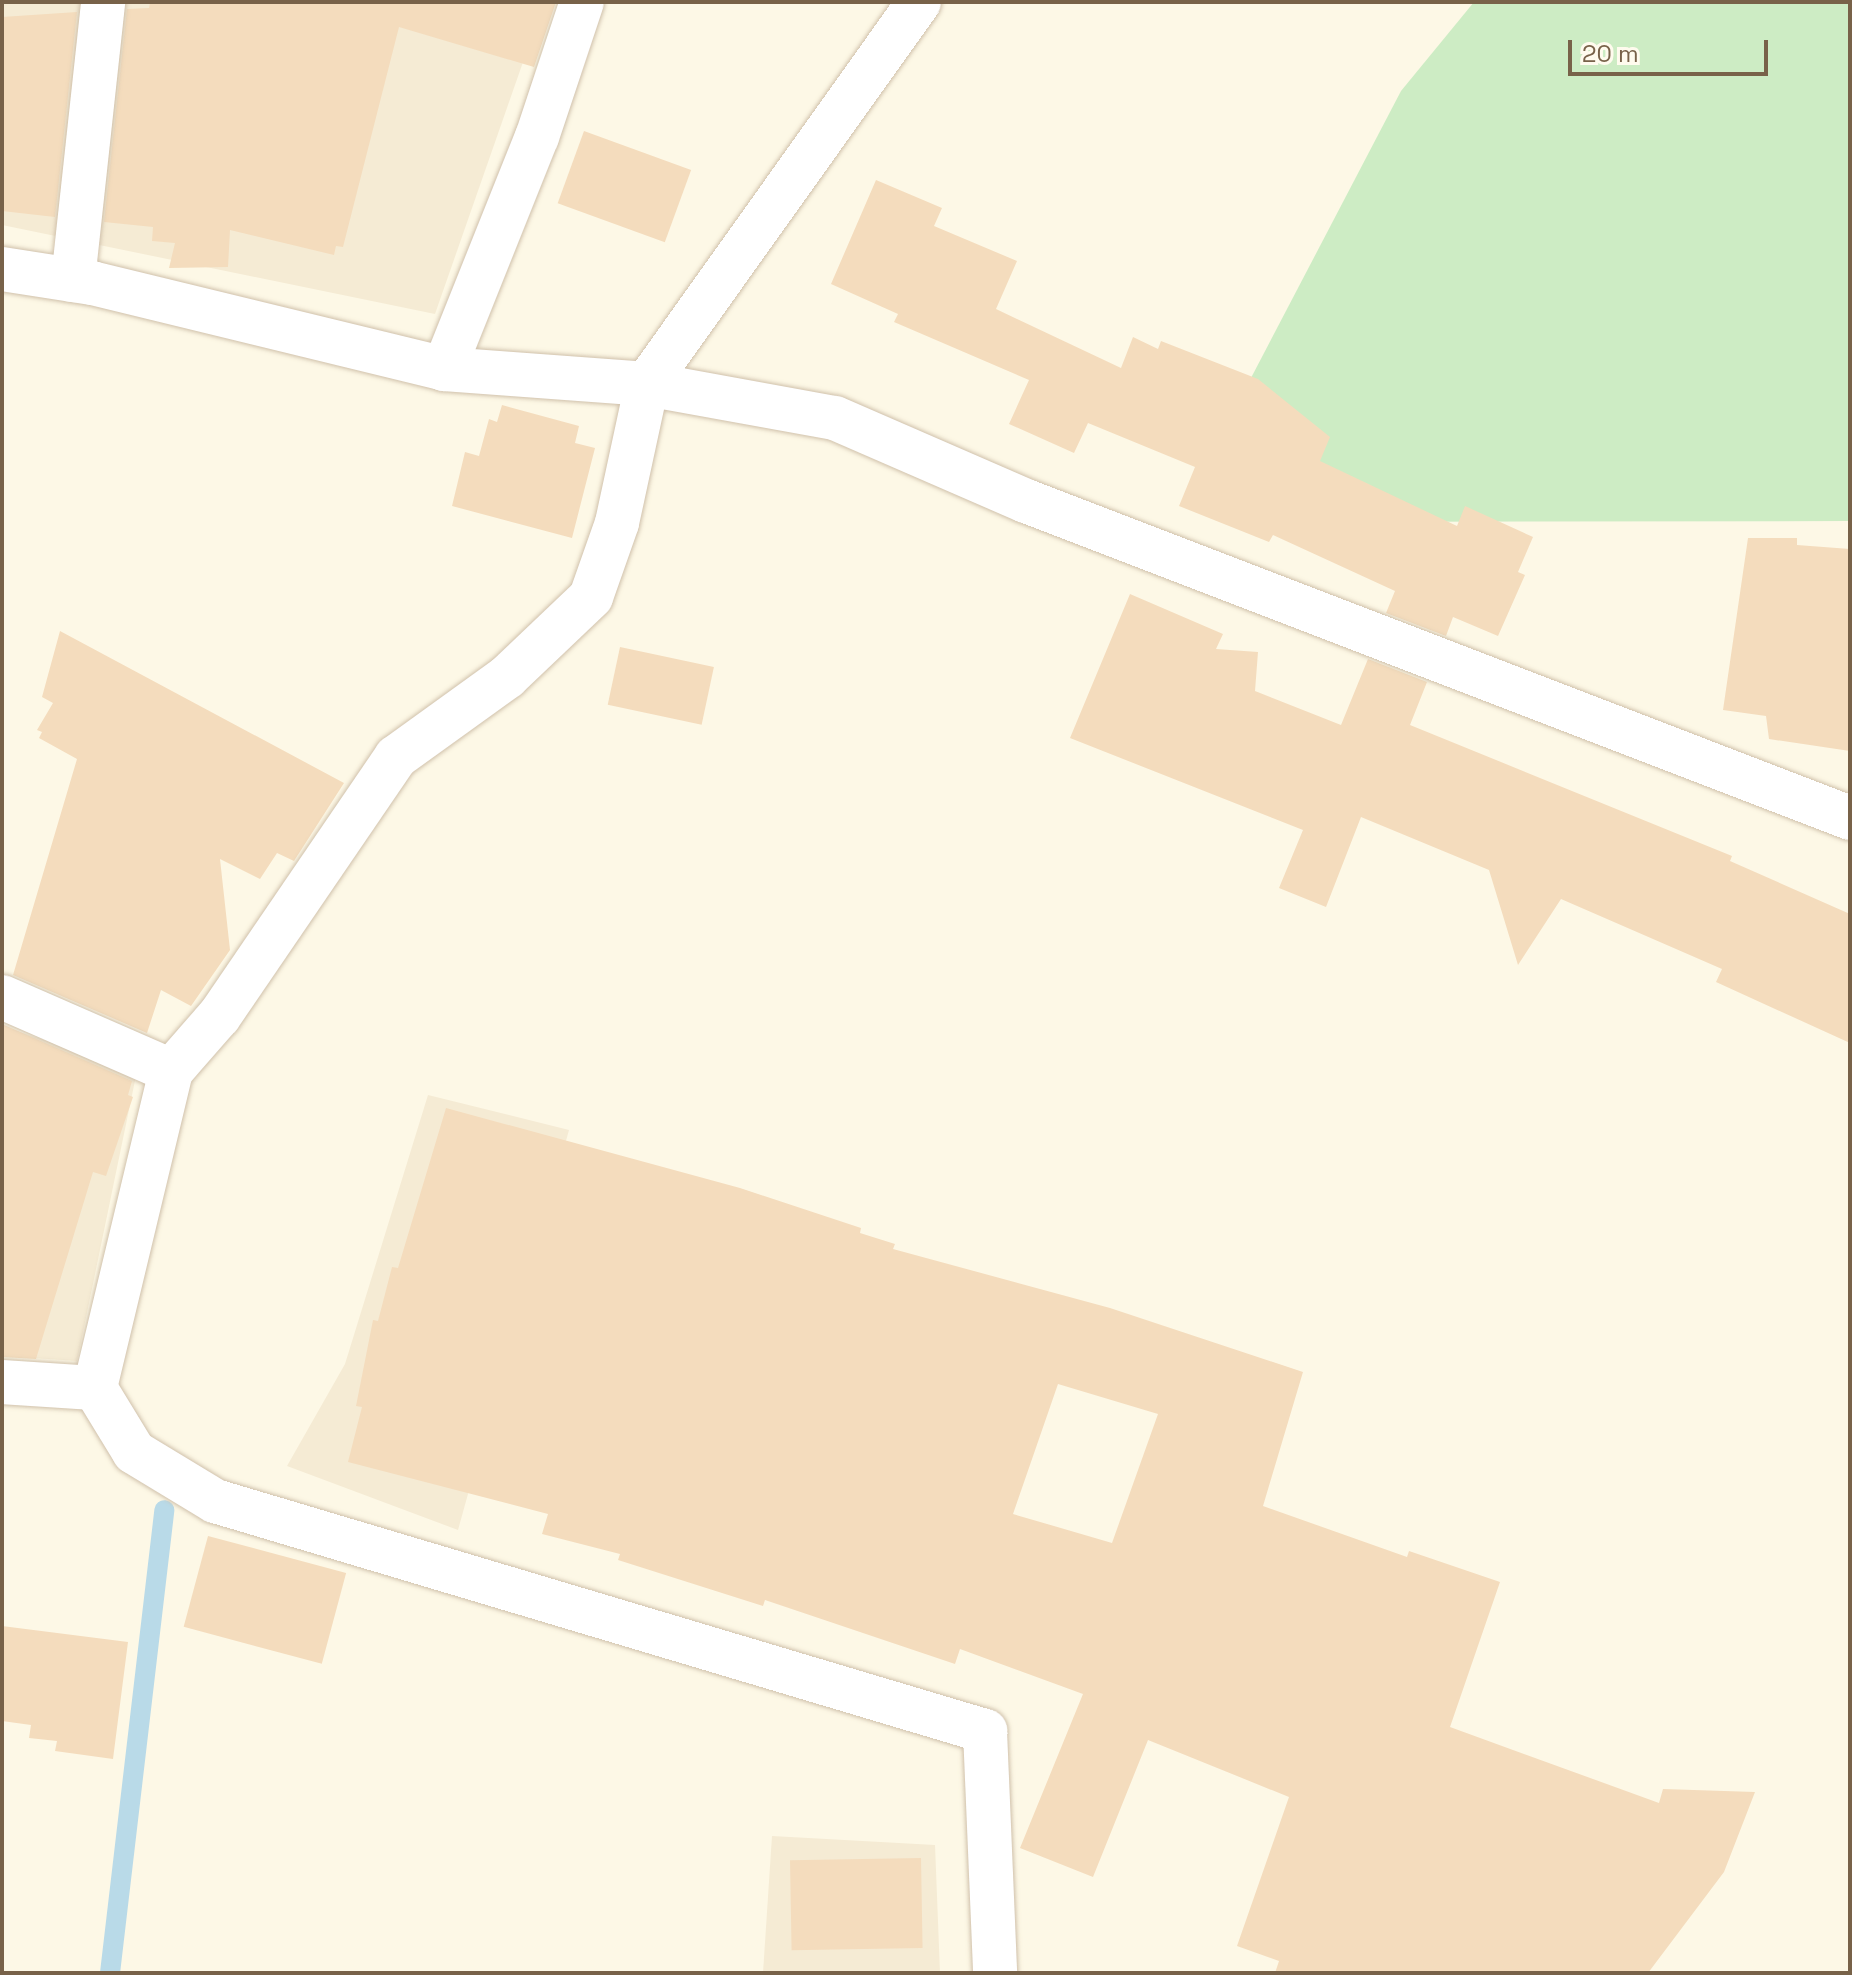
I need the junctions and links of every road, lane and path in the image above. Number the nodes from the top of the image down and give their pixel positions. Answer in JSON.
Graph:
{"nodes":[{"id":1,"x":103,"y":2,"type":"edge"},
{"id":2,"x":582,"y":2,"type":"edge"},
{"id":3,"x":919,"y":2,"type":"edge"},
{"id":4,"x":2,"y":269,"type":"edge"},
{"id":5,"x":73,"y":280,"type":"junction"},
{"id":6,"x":444,"y":369,"type":"junction"},
{"id":7,"x":647,"y":384,"type":"junction"},
{"id":8,"x":1850,"y":818,"type":"edge"},
{"id":9,"x":2,"y":997,"type":"edge"},
{"id":10,"x":171,"y":1071,"type":"junction"},
{"id":11,"x":2,"y":1382,"type":"edge"},
{"id":12,"x":95,"y":1388,"type":"junction"},
{"id":13,"x":995,"y":1973,"type":"edge"}],
"edges":[{"from":1,"to":5,"type":"street"},
{"from":2,"to":6,"type":"street"},
{"from":3,"to":7,"type":"street"},
{"from":4,"to":5,"type":"street"},
{"from":5,"to":6,"type":"street"},
{"from":6,"to":7,"type":"street"},
{"from":7,"to":8,"type":"street"},
{"from":7,"to":10,"type":"street"},
{"from":9,"to":10,"type":"street"},
{"from":10,"to":12,"type":"street"},
{"from":11,"to":12,"type":"street"},
{"from":12,"to":13,"type":"street"}]}
